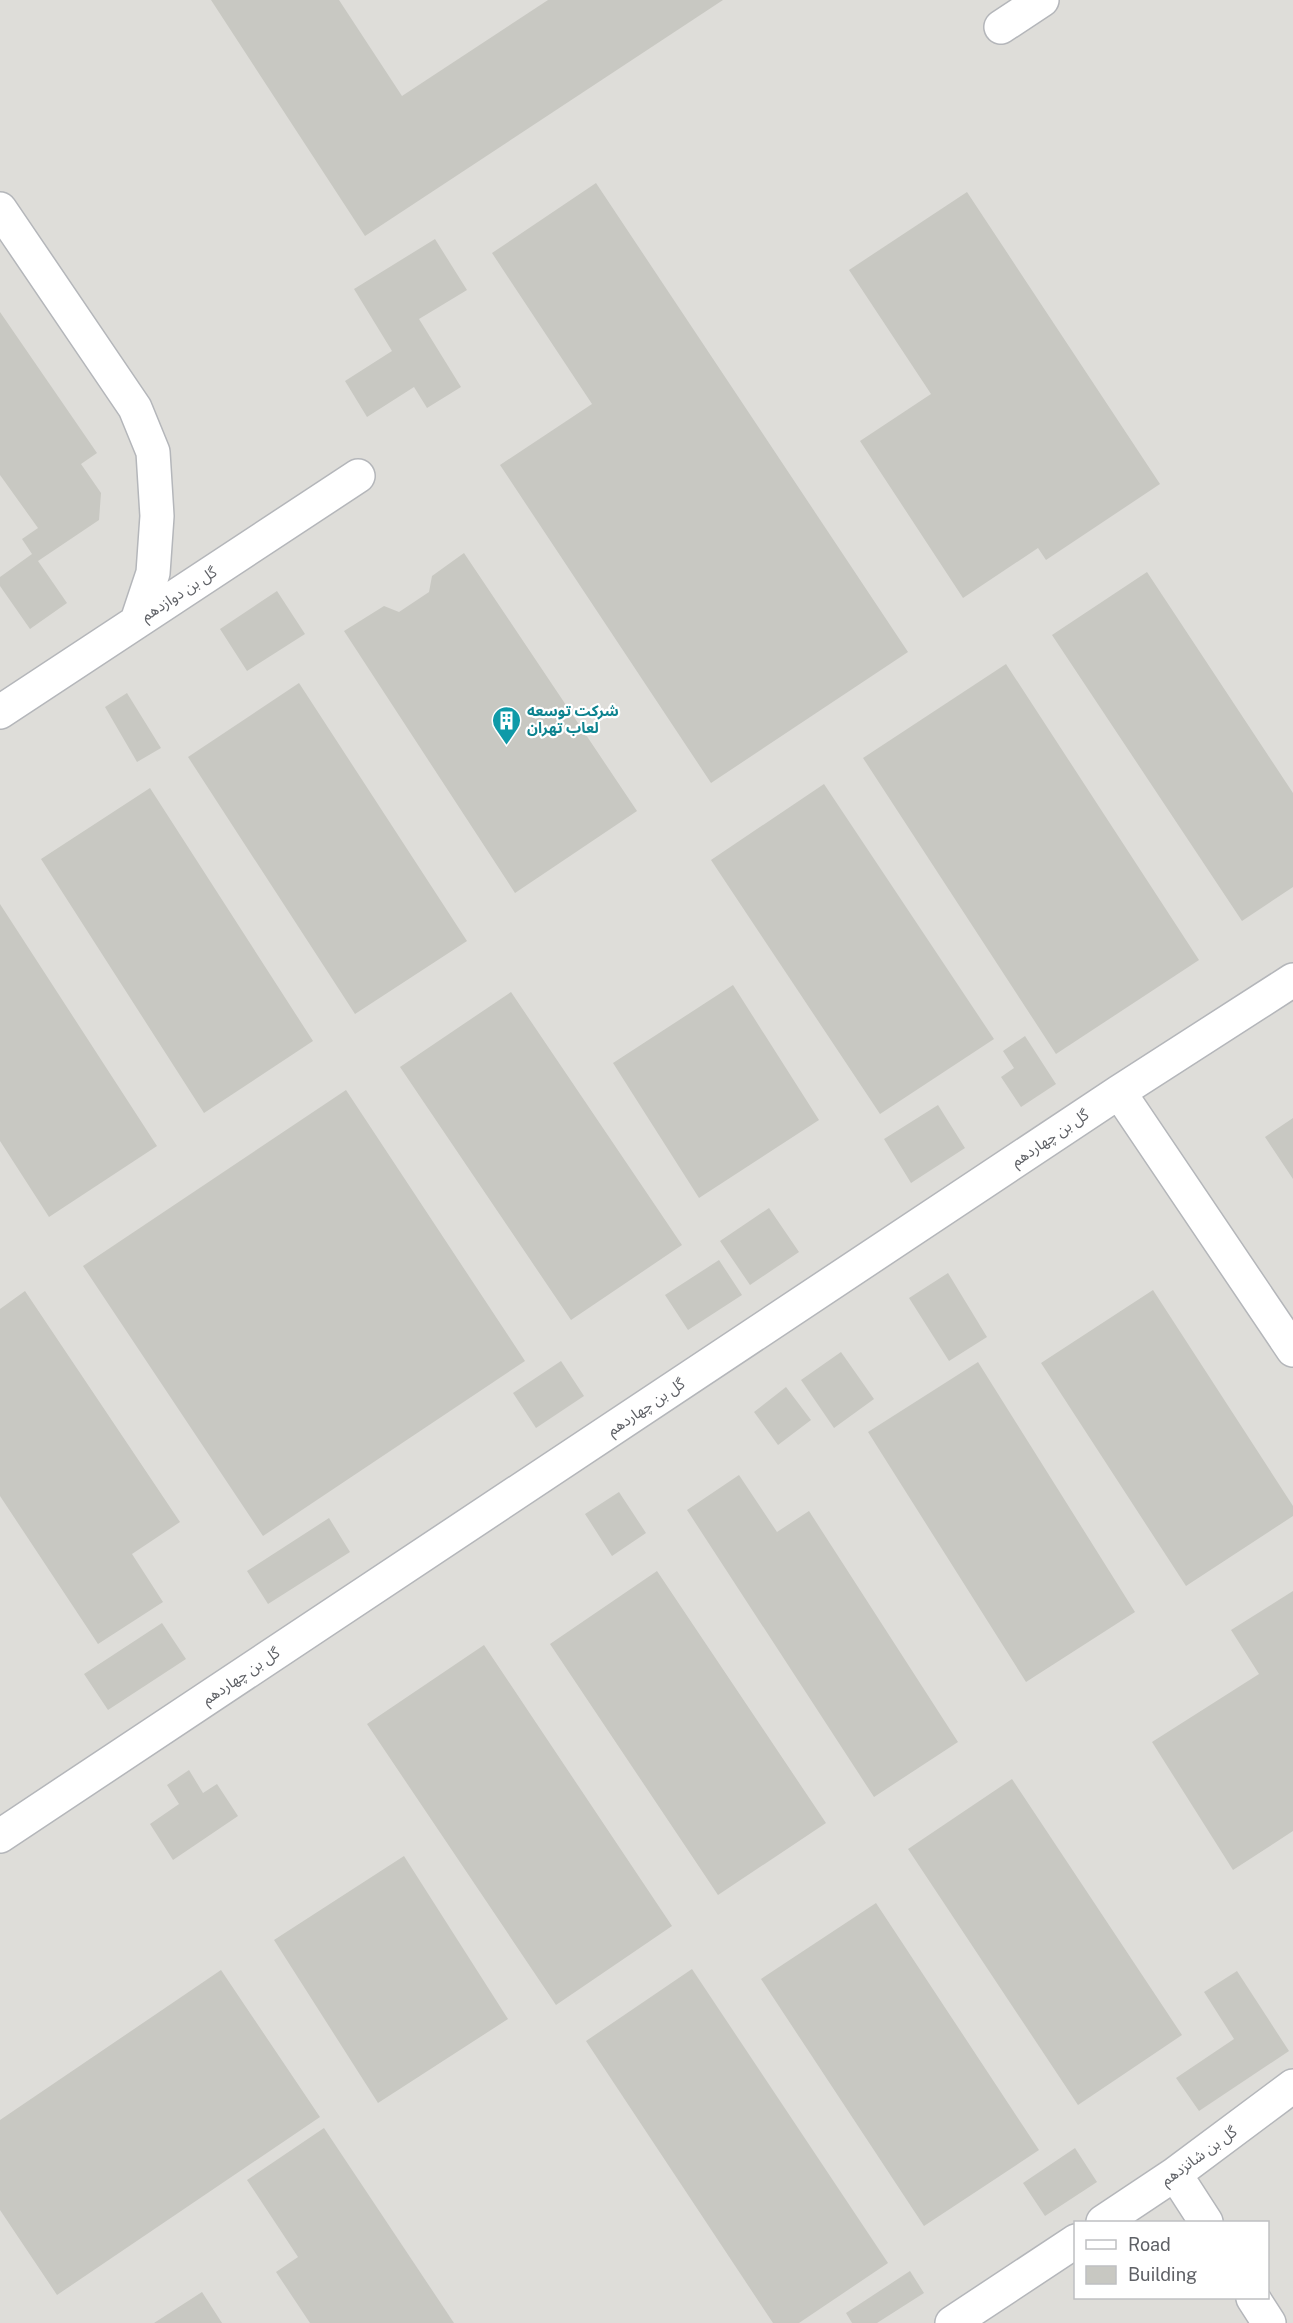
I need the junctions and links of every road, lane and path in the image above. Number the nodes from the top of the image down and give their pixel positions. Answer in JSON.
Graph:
{"nodes":[{"id":1,"x":1042,"y":0,"type":"edge"},
{"id":2,"x":1001,"y":27,"type":"dead end"},
{"id":3,"x":0,"y":209,"type":"edge"},
{"id":4,"x":358,"y":476,"type":"dead end"},
{"id":5,"x":137,"y":621,"type":"junction"},
{"id":6,"x":0,"y":712,"type":"edge"},
{"id":7,"x":1293,"y":980,"type":"edge"},
{"id":8,"x":1119,"y":1092,"type":"junction"},
{"id":9,"x":1293,"y":1350,"type":"edge"},
{"id":10,"x":0,"y":1836,"type":"edge"},
{"id":11,"x":1293,"y":2086,"type":"edge"},
{"id":12,"x":1175,"y":2174,"type":"junction"},
{"id":13,"x":1106,"y":2221,"type":"edge"},
{"id":14,"x":1205,"y":2221,"type":"edge"},
{"id":15,"x":1074,"y":2242,"type":"edge"},
{"id":16,"x":1254,"y":2299,"type":"edge"},
{"id":17,"x":952,"y":2323,"type":"edge"},
{"id":18,"x":1269,"y":2323,"type":"edge"}],
"edges":[{"from":1,"to":2,"type":"street"},
{"from":3,"to":5,"type":"street"},
{"from":4,"to":5,"type":"street","name":"گل بن دوازدهم"},
{"from":5,"to":6,"type":"street","name":"گل بن دوازدهم"},
{"from":7,"to":8,"type":"street","name":"گل بن چهاردهم"},
{"from":8,"to":9,"type":"street"},
{"from":8,"to":10,"type":"street","name":"گل بن چهاردهم"},
{"from":11,"to":12,"type":"street","name":"گل بن شانزدهم"},
{"from":12,"to":13,"type":"street","name":"گل بن شانزدهم"},
{"from":12,"to":14,"type":"street"},
{"from":15,"to":17,"type":"street"},
{"from":16,"to":18,"type":"street"}]}
